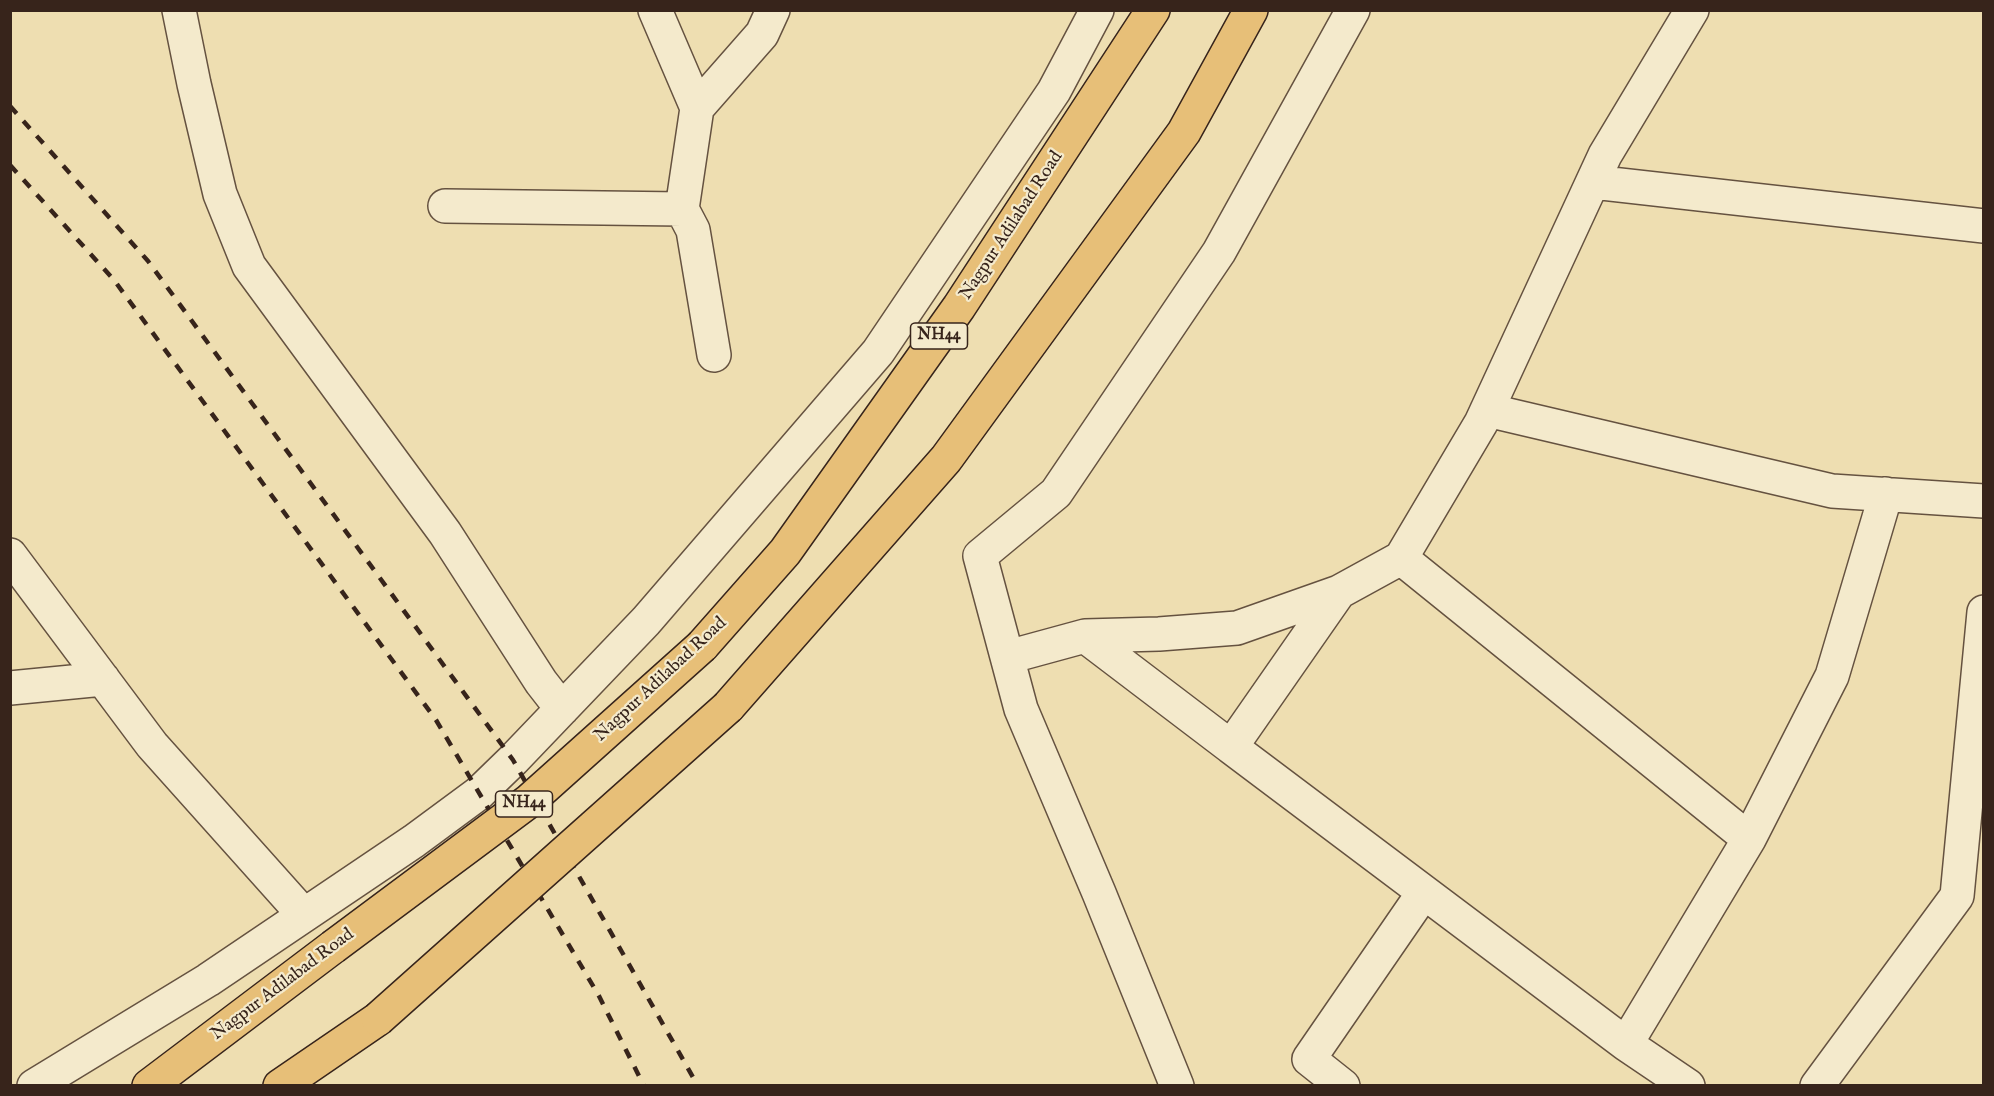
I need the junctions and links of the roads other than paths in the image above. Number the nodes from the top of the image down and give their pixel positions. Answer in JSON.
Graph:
{"nodes":[{"id":1,"x":179,"y":10,"type":"edge"},
{"id":2,"x":655,"y":10,"type":"edge"},
{"id":3,"x":773,"y":10,"type":"edge"},
{"id":4,"x":1097,"y":10,"type":"edge"},
{"id":5,"x":1153,"y":10,"type":"edge"},
{"id":6,"x":1251,"y":10,"type":"edge"},
{"id":7,"x":1353,"y":10,"type":"edge"},
{"id":8,"x":1692,"y":10,"type":"edge"},
{"id":9,"x":697,"y":108,"type":"junction"},
{"id":10,"x":1593,"y":182,"type":"junction"},
{"id":11,"x":445,"y":206,"type":"dead end"},
{"id":12,"x":682,"y":209,"type":"junction"},
{"id":13,"x":1983,"y":226,"type":"edge"},
{"id":14,"x":714,"y":354,"type":"dead end"},
{"id":15,"x":1487,"y":410,"type":"junction"},
{"id":16,"x":1886,"y":494,"type":"junction"},
{"id":17,"x":1983,"y":501,"type":"edge"},
{"id":18,"x":10,"y":555,"type":"edge"},
{"id":19,"x":1401,"y":558,"type":"junction"},
{"id":20,"x":1339,"y":592,"type":"junction"},
{"id":21,"x":1983,"y":612,"type":"edge"},
{"id":22,"x":1085,"y":636,"type":"junction"},
{"id":23,"x":1008,"y":657,"type":"junction"},
{"id":24,"x":103,"y":679,"type":"junction"},
{"id":25,"x":10,"y":688,"type":"edge"},
{"id":26,"x":562,"y":709,"type":"junction"},
{"id":27,"x":1232,"y":747,"type":"junction"},
{"id":28,"x":1749,"y":839,"type":"junction"},
{"id":29,"x":1424,"y":892,"type":"junction"},
{"id":30,"x":304,"y":915,"type":"junction"},
{"id":31,"x":1626,"y":1044,"type":"junction"},
{"id":32,"x":34,"y":1086,"type":"edge"},
{"id":33,"x":149,"y":1086,"type":"edge"},
{"id":34,"x":280,"y":1086,"type":"edge"},
{"id":35,"x":1177,"y":1086,"type":"edge"},
{"id":36,"x":1342,"y":1086,"type":"edge"},
{"id":37,"x":1688,"y":1086,"type":"edge"},
{"id":38,"x":1817,"y":1086,"type":"edge"}],
"edges":[{"from":1,"to":26,"type":"street"},
{"from":2,"to":9,"type":"street"},
{"from":3,"to":9,"type":"street"},
{"from":4,"to":26,"type":"street"},
{"from":5,"to":33,"type":"highway","name":"Nagpur Adilabad Road","number":"NH44","bridge":true},
{"from":6,"to":34,"type":"highway","bridge":true},
{"from":7,"to":23,"type":"street"},
{"from":8,"to":10,"type":"street"},
{"from":9,"to":12,"type":"street"},
{"from":10,"to":13,"type":"street"},
{"from":10,"to":15,"type":"street"},
{"from":11,"to":12,"type":"street"},
{"from":12,"to":14,"type":"street"},
{"from":15,"to":16,"type":"street"},
{"from":15,"to":19,"type":"street"},
{"from":16,"to":17,"type":"street"},
{"from":16,"to":28,"type":"street"},
{"from":18,"to":24,"type":"street"},
{"from":19,"to":20,"type":"street"},
{"from":19,"to":28,"type":"street"},
{"from":20,"to":22,"type":"street"},
{"from":20,"to":27,"type":"street"},
{"from":21,"to":38,"type":"street"},
{"from":22,"to":23,"type":"street"},
{"from":22,"to":27,"type":"street"},
{"from":23,"to":35,"type":"street"},
{"from":24,"to":25,"type":"street"},
{"from":24,"to":30,"type":"street"},
{"from":26,"to":30,"type":"street"},
{"from":27,"to":29,"type":"street"},
{"from":28,"to":31,"type":"street"},
{"from":29,"to":31,"type":"street"},
{"from":29,"to":36,"type":"street"},
{"from":30,"to":32,"type":"street"},
{"from":31,"to":37,"type":"street"}]}
